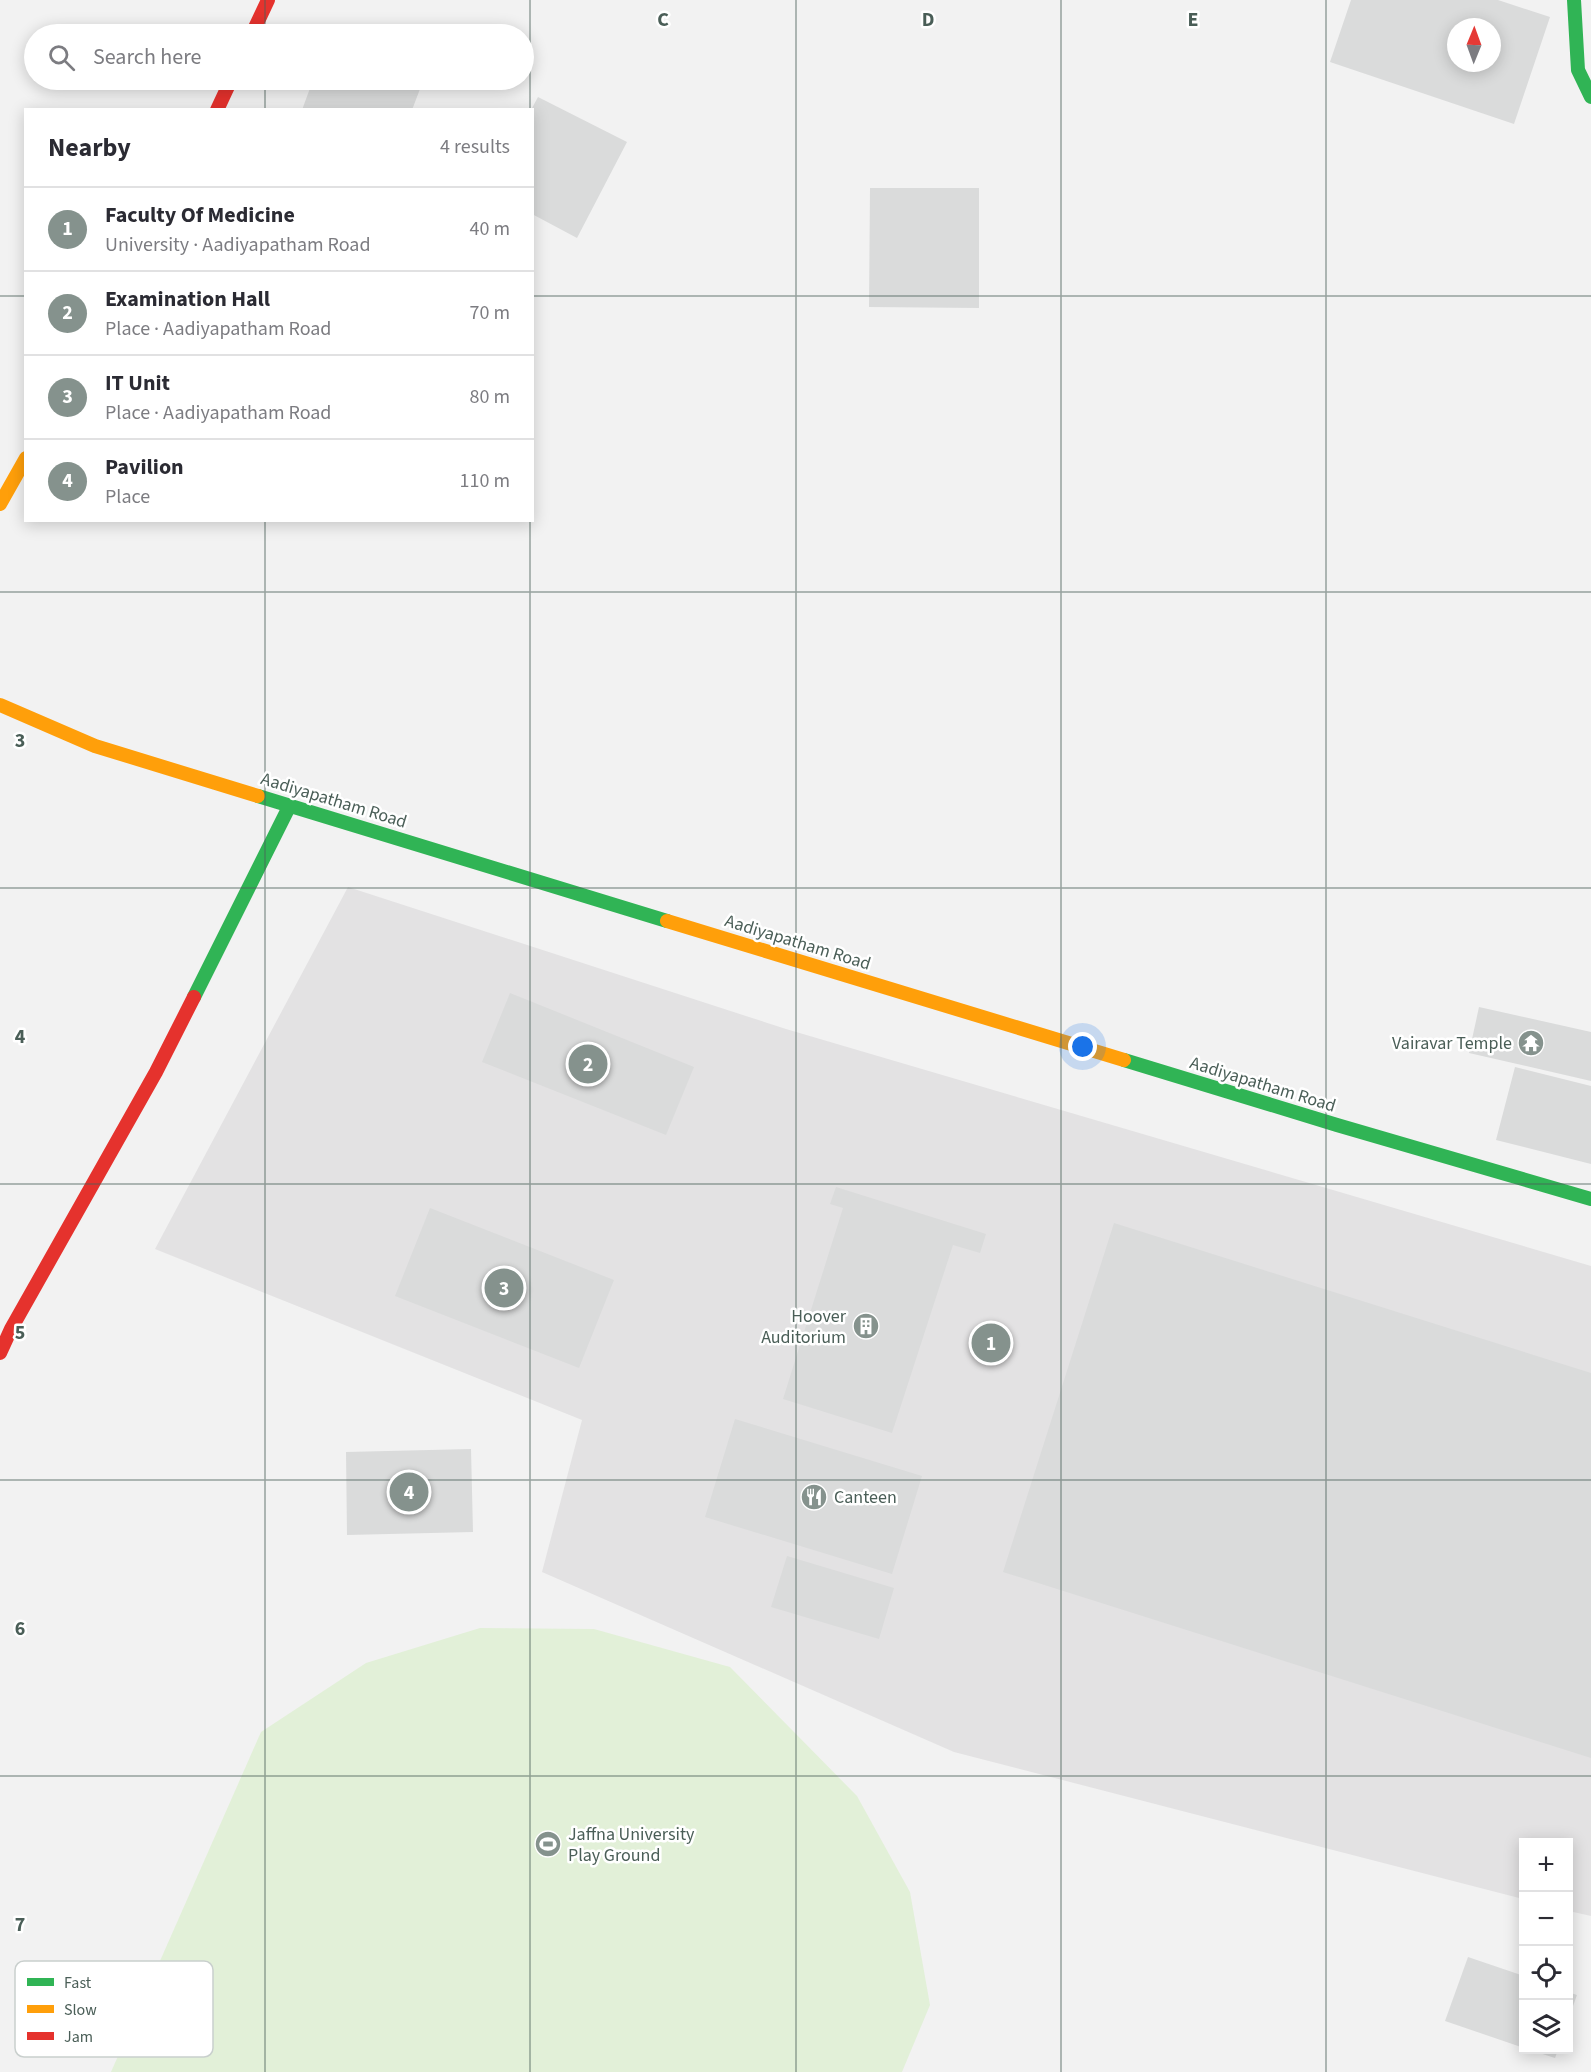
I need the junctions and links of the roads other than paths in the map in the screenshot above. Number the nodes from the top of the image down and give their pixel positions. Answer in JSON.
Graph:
{"nodes":[{"id":1,"x":268,"y":0,"type":"edge"},
{"id":2,"x":1574,"y":0,"type":"edge"},
{"id":3,"x":257,"y":24,"type":"edge"},
{"id":4,"x":226,"y":90,"type":"edge"},
{"id":5,"x":1591,"y":98,"type":"edge"},
{"id":6,"x":218,"y":108,"type":"edge"},
{"id":7,"x":24,"y":462,"type":"edge"},
{"id":8,"x":0,"y":504,"type":"edge"},
{"id":9,"x":0,"y":705,"type":"edge"},
{"id":10,"x":290,"y":805,"type":"junction"},
{"id":11,"x":1591,"y":1199,"type":"edge"},
{"id":12,"x":0,"y":1353,"type":"edge"}],
"edges":[{"from":1,"to":3,"type":"street"},
{"from":2,"to":5,"type":"street"},
{"from":4,"to":6,"type":"street"},
{"from":7,"to":8,"type":"street"},
{"from":9,"to":10,"type":"street","name":"Aadiyapatham Road"},
{"from":10,"to":11,"type":"street","name":"Aadiyapatham Road"},
{"from":10,"to":12,"type":"street"}]}
